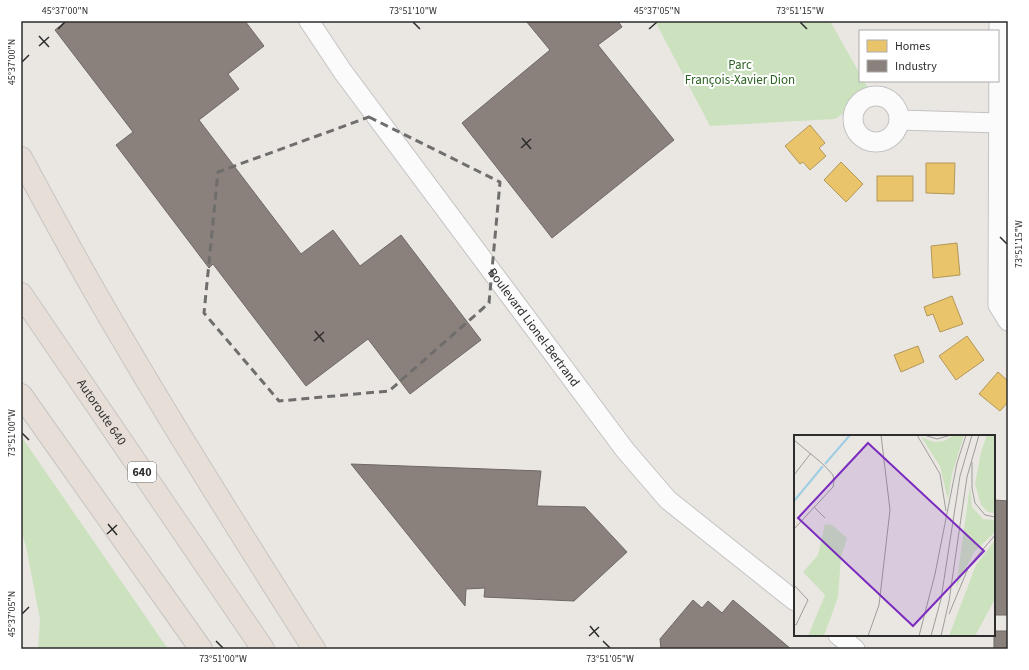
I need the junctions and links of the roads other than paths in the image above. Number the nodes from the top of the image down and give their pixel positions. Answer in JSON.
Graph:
{"nodes":[{"id":1,"x":308,"y":21,"type":"edge"},
{"id":2,"x":998,"y":82,"type":"edge"},
{"id":3,"x":899,"y":120,"type":"dead end"},
{"id":4,"x":998,"y":123,"type":"junction"},
{"id":5,"x":21,"y":158,"type":"edge"},
{"id":6,"x":21,"y":294,"type":"edge"},
{"id":7,"x":1008,"y":321,"type":"edge"},
{"id":8,"x":21,"y":395,"type":"edge"},
{"id":9,"x":794,"y":600,"type":"edge"},
{"id":10,"x":839,"y":636,"type":"edge"},
{"id":11,"x":201,"y":649,"type":"edge"},
{"id":12,"x":262,"y":649,"type":"edge"},
{"id":13,"x":314,"y":649,"type":"edge"},
{"id":14,"x":855,"y":649,"type":"edge"}],
"edges":[{"from":1,"to":9,"type":"street","name":"Boulevard Lionel-Bertrand"},
{"from":2,"to":4,"type":"street"},
{"from":3,"to":4,"type":"street"},
{"from":4,"to":7,"type":"street"},
{"from":5,"to":13,"type":"highway"},
{"from":6,"to":12,"type":"highway","name":"Autoroute 640","number":"640"},
{"from":8,"to":11,"type":"highway"},
{"from":10,"to":14,"type":"street"}]}
